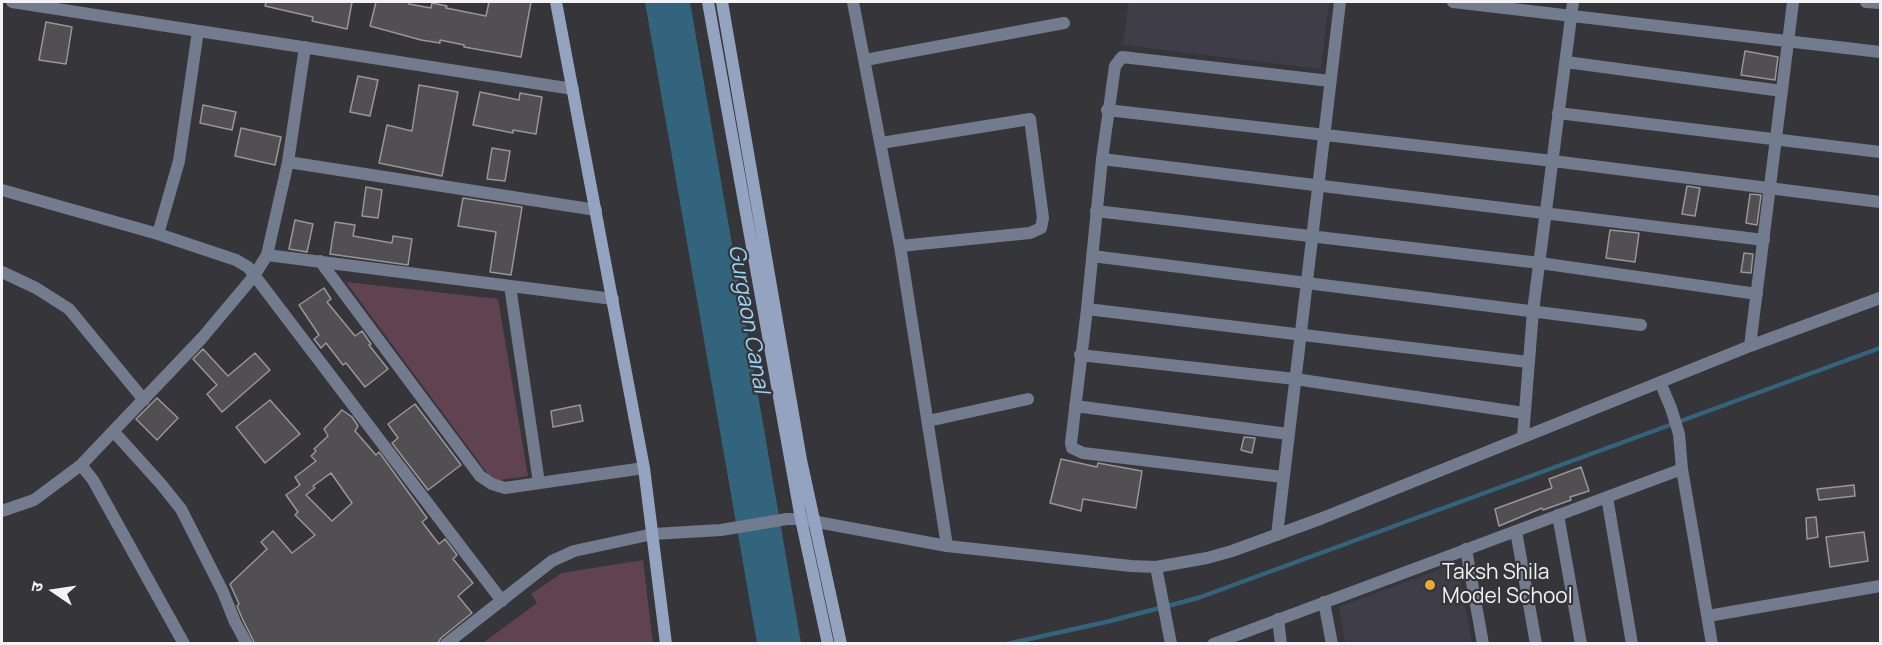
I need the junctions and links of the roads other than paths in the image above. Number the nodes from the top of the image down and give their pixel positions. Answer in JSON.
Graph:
{"nodes":[{"id":1,"x":12,"y":2,"type":"edge"},
{"id":2,"x":556,"y":2,"type":"edge"},
{"id":3,"x":708,"y":2,"type":"edge"},
{"id":4,"x":722,"y":2,"type":"edge"},
{"id":5,"x":853,"y":2,"type":"edge"},
{"id":6,"x":1340,"y":2,"type":"edge"},
{"id":7,"x":1453,"y":2,"type":"edge"},
{"id":8,"x":1573,"y":2,"type":"edge"},
{"id":9,"x":1793,"y":2,"type":"edge"},
{"id":10,"x":1866,"y":2,"type":"edge"},
{"id":11,"x":1881,"y":3,"type":"edge"},
{"id":12,"x":1572,"y":16,"type":"junction"},
{"id":13,"x":1064,"y":23,"type":"dead end"},
{"id":14,"x":198,"y":31,"type":"junction"},
{"id":15,"x":1788,"y":40,"type":"junction"},
{"id":16,"x":305,"y":47,"type":"junction"},
{"id":17,"x":1881,"y":52,"type":"edge"},
{"id":18,"x":865,"y":60,"type":"junction"},
{"id":19,"x":1566,"y":62,"type":"junction"},
{"id":20,"x":1330,"y":81,"type":"junction"},
{"id":21,"x":573,"y":89,"type":"junction"},
{"id":22,"x":1782,"y":91,"type":"junction"},
{"id":23,"x":1107,"y":110,"type":"junction"},
{"id":24,"x":1558,"y":113,"type":"junction"},
{"id":25,"x":1324,"y":135,"type":"junction"},
{"id":26,"x":1777,"y":140,"type":"junction"},
{"id":27,"x":881,"y":143,"type":"junction"},
{"id":28,"x":1881,"y":152,"type":"edge"},
{"id":29,"x":1102,"y":159,"type":"junction"},
{"id":30,"x":1553,"y":160,"type":"junction"},
{"id":31,"x":288,"y":162,"type":"junction"},
{"id":32,"x":1318,"y":184,"type":"junction"},
{"id":33,"x":1771,"y":187,"type":"junction"},
{"id":34,"x":2,"y":190,"type":"edge"},
{"id":35,"x":1881,"y":202,"type":"edge"},
{"id":36,"x":596,"y":210,"type":"junction"},
{"id":37,"x":1096,"y":211,"type":"junction"},
{"id":38,"x":1547,"y":213,"type":"junction"},
{"id":39,"x":158,"y":234,"type":"junction"},
{"id":40,"x":1312,"y":235,"type":"junction"},
{"id":41,"x":1764,"y":240,"type":"junction"},
{"id":42,"x":900,"y":246,"type":"junction"},
{"id":43,"x":267,"y":255,"type":"junction"},
{"id":44,"x":1092,"y":256,"type":"junction"},
{"id":45,"x":320,"y":261,"type":"junction"},
{"id":46,"x":1540,"y":263,"type":"junction"},
{"id":47,"x":2,"y":272,"type":"edge"},
{"id":48,"x":254,"y":276,"type":"junction"},
{"id":49,"x":1306,"y":284,"type":"junction"},
{"id":50,"x":510,"y":286,"type":"junction"},
{"id":51,"x":1757,"y":294,"type":"junction"},
{"id":52,"x":613,"y":298,"type":"junction"},
{"id":53,"x":1881,"y":298,"type":"edge"},
{"id":54,"x":1087,"y":309,"type":"junction"},
{"id":55,"x":1533,"y":311,"type":"junction"},
{"id":56,"x":1641,"y":325,"type":"dead end"},
{"id":57,"x":1300,"y":333,"type":"junction"},
{"id":58,"x":1750,"y":346,"type":"junction"},
{"id":59,"x":1080,"y":355,"type":"junction"},
{"id":60,"x":1527,"y":362,"type":"junction"},
{"id":61,"x":1295,"y":379,"type":"junction"},
{"id":62,"x":1660,"y":382,"type":"junction"},
{"id":63,"x":1028,"y":399,"type":"dead end"},
{"id":64,"x":144,"y":400,"type":"junction"},
{"id":65,"x":1075,"y":406,"type":"junction"},
{"id":66,"x":1524,"y":413,"type":"junction"},
{"id":67,"x":928,"y":421,"type":"junction"},
{"id":68,"x":114,"y":432,"type":"junction"},
{"id":69,"x":1288,"y":434,"type":"junction"},
{"id":70,"x":1523,"y":436,"type":"junction"},
{"id":71,"x":81,"y":465,"type":"junction"},
{"id":72,"x":644,"y":468,"type":"junction"},
{"id":73,"x":1682,"y":469,"type":"junction"},
{"id":74,"x":1283,"y":477,"type":"junction"},
{"id":75,"x":539,"y":483,"type":"junction"},
{"id":76,"x":1607,"y":497,"type":"junction"},
{"id":77,"x":2,"y":511,"type":"edge"},
{"id":78,"x":1558,"y":515,"type":"junction"},
{"id":79,"x":807,"y":521,"type":"junction"},
{"id":80,"x":1516,"y":531,"type":"junction"},
{"id":81,"x":653,"y":534,"type":"junction"},
{"id":82,"x":1276,"y":535,"type":"junction"},
{"id":83,"x":947,"y":546,"type":"junction"},
{"id":84,"x":1466,"y":549,"type":"junction"},
{"id":85,"x":1156,"y":567,"type":"junction"},
{"id":86,"x":1881,"y":586,"type":"edge"},
{"id":87,"x":502,"y":601,"type":"junction"},
{"id":88,"x":1324,"y":602,"type":"junction"},
{"id":89,"x":1708,"y":616,"type":"junction"},
{"id":90,"x":1278,"y":619,"type":"junction"},
{"id":91,"x":1231,"y":640,"type":"edge"},
{"id":92,"x":184,"y":644,"type":"edge"},
{"id":93,"x":247,"y":644,"type":"edge"},
{"id":94,"x":446,"y":644,"type":"edge"},
{"id":95,"x":666,"y":644,"type":"edge"},
{"id":96,"x":828,"y":644,"type":"edge"},
{"id":97,"x":841,"y":644,"type":"edge"},
{"id":98,"x":1171,"y":644,"type":"edge"},
{"id":99,"x":1213,"y":644,"type":"edge"},
{"id":100,"x":1281,"y":644,"type":"edge"},
{"id":101,"x":1332,"y":644,"type":"edge"},
{"id":102,"x":1483,"y":644,"type":"edge"},
{"id":103,"x":1536,"y":644,"type":"edge"},
{"id":104,"x":1581,"y":644,"type":"edge"},
{"id":105,"x":1632,"y":644,"type":"edge"},
{"id":106,"x":1712,"y":644,"type":"edge"}],
"edges":[{"from":1,"to":14,"type":"street"},
{"from":2,"to":21,"type":"main road"},
{"from":3,"to":79,"type":"main road"},
{"from":4,"to":79,"type":"main road"},
{"from":5,"to":18,"type":"street"},
{"from":6,"to":20,"type":"street"},
{"from":7,"to":12,"type":"street"},
{"from":8,"to":12,"type":"street"},
{"from":9,"to":15,"type":"street"},
{"from":10,"to":11,"type":"street"},
{"from":12,"to":15,"type":"street"},
{"from":12,"to":19,"type":"street"},
{"from":13,"to":18,"type":"street"},
{"from":14,"to":16,"type":"street"},
{"from":14,"to":39,"type":"street"},
{"from":15,"to":17,"type":"street"},
{"from":15,"to":22,"type":"street"},
{"from":16,"to":21,"type":"street"},
{"from":16,"to":31,"type":"street"},
{"from":18,"to":27,"type":"street"},
{"from":19,"to":22,"type":"street"},
{"from":19,"to":24,"type":"street"},
{"from":20,"to":23,"type":"street"},
{"from":20,"to":25,"type":"street"},
{"from":21,"to":36,"type":"main road"},
{"from":22,"to":26,"type":"street"},
{"from":23,"to":25,"type":"street"},
{"from":23,"to":29,"type":"street"},
{"from":24,"to":26,"type":"street"},
{"from":24,"to":30,"type":"street"},
{"from":25,"to":30,"type":"street"},
{"from":25,"to":32,"type":"street"},
{"from":26,"to":28,"type":"street"},
{"from":26,"to":33,"type":"street"},
{"from":27,"to":42,"type":"street"},
{"from":27,"to":42,"type":"street"},
{"from":29,"to":32,"type":"street"},
{"from":29,"to":37,"type":"street"},
{"from":30,"to":33,"type":"street"},
{"from":30,"to":38,"type":"street"},
{"from":31,"to":36,"type":"street"},
{"from":31,"to":43,"type":"street"},
{"from":32,"to":38,"type":"street"},
{"from":32,"to":40,"type":"street"},
{"from":33,"to":35,"type":"street"},
{"from":33,"to":41,"type":"street"},
{"from":34,"to":39,"type":"street"},
{"from":36,"to":52,"type":"main road"},
{"from":37,"to":40,"type":"street"},
{"from":37,"to":44,"type":"street"},
{"from":38,"to":41,"type":"street"},
{"from":38,"to":46,"type":"street"},
{"from":39,"to":48,"type":"street"},
{"from":40,"to":46,"type":"street"},
{"from":40,"to":49,"type":"street"},
{"from":41,"to":51,"type":"street"},
{"from":42,"to":67,"type":"street"},
{"from":43,"to":45,"type":"street"},
{"from":43,"to":48,"type":"street"},
{"from":44,"to":49,"type":"street"},
{"from":44,"to":54,"type":"street"},
{"from":45,"to":50,"type":"street"},
{"from":45,"to":75,"type":"street"},
{"from":46,"to":51,"type":"street"},
{"from":46,"to":55,"type":"street"},
{"from":47,"to":64,"type":"street"},
{"from":48,"to":64,"type":"street"},
{"from":48,"to":87,"type":"street"},
{"from":49,"to":55,"type":"street"},
{"from":49,"to":57,"type":"street"},
{"from":50,"to":52,"type":"street"},
{"from":50,"to":75,"type":"street"},
{"from":51,"to":58,"type":"street"},
{"from":52,"to":72,"type":"main road"},
{"from":53,"to":58,"type":"street"},
{"from":54,"to":57,"type":"street"},
{"from":54,"to":59,"type":"street"},
{"from":55,"to":56,"type":"street"},
{"from":55,"to":60,"type":"street"},
{"from":57,"to":60,"type":"street"},
{"from":57,"to":61,"type":"street"},
{"from":58,"to":62,"type":"street"},
{"from":59,"to":61,"type":"street"},
{"from":59,"to":65,"type":"street"},
{"from":60,"to":66,"type":"street"},
{"from":61,"to":66,"type":"street"},
{"from":61,"to":69,"type":"street"},
{"from":62,"to":70,"type":"street"},
{"from":62,"to":73,"type":"street"},
{"from":63,"to":67,"type":"street"},
{"from":64,"to":68,"type":"street"},
{"from":65,"to":69,"type":"street"},
{"from":65,"to":74,"type":"street"},
{"from":66,"to":70,"type":"street"},
{"from":67,"to":83,"type":"street"},
{"from":68,"to":71,"type":"street"},
{"from":68,"to":93,"type":"street"},
{"from":69,"to":74,"type":"street"},
{"from":70,"to":82,"type":"street"},
{"from":71,"to":77,"type":"street"},
{"from":71,"to":92,"type":"street"},
{"from":72,"to":75,"type":"street"},
{"from":72,"to":81,"type":"main road"},
{"from":73,"to":76,"type":"street"},
{"from":73,"to":89,"type":"street"},
{"from":74,"to":82,"type":"street"},
{"from":76,"to":78,"type":"street"},
{"from":76,"to":105,"type":"street"},
{"from":78,"to":80,"type":"street"},
{"from":78,"to":104,"type":"street"},
{"from":79,"to":81,"type":"street"},
{"from":79,"to":83,"type":"street"},
{"from":79,"to":96,"type":"main road"},
{"from":79,"to":97,"type":"main road"},
{"from":80,"to":84,"type":"street"},
{"from":80,"to":103,"type":"street"},
{"from":81,"to":87,"type":"street"},
{"from":81,"to":95,"type":"main road"},
{"from":82,"to":85,"type":"street"},
{"from":83,"to":85,"type":"street"},
{"from":84,"to":88,"type":"street"},
{"from":84,"to":102,"type":"street"},
{"from":85,"to":98,"type":"street"},
{"from":86,"to":89,"type":"street"},
{"from":87,"to":94,"type":"street"},
{"from":88,"to":90,"type":"street"},
{"from":88,"to":101,"type":"street"},
{"from":89,"to":106,"type":"street"},
{"from":90,"to":91,"type":"street"},
{"from":90,"to":100,"type":"street"},
{"from":91,"to":99,"type":"street"}]}
